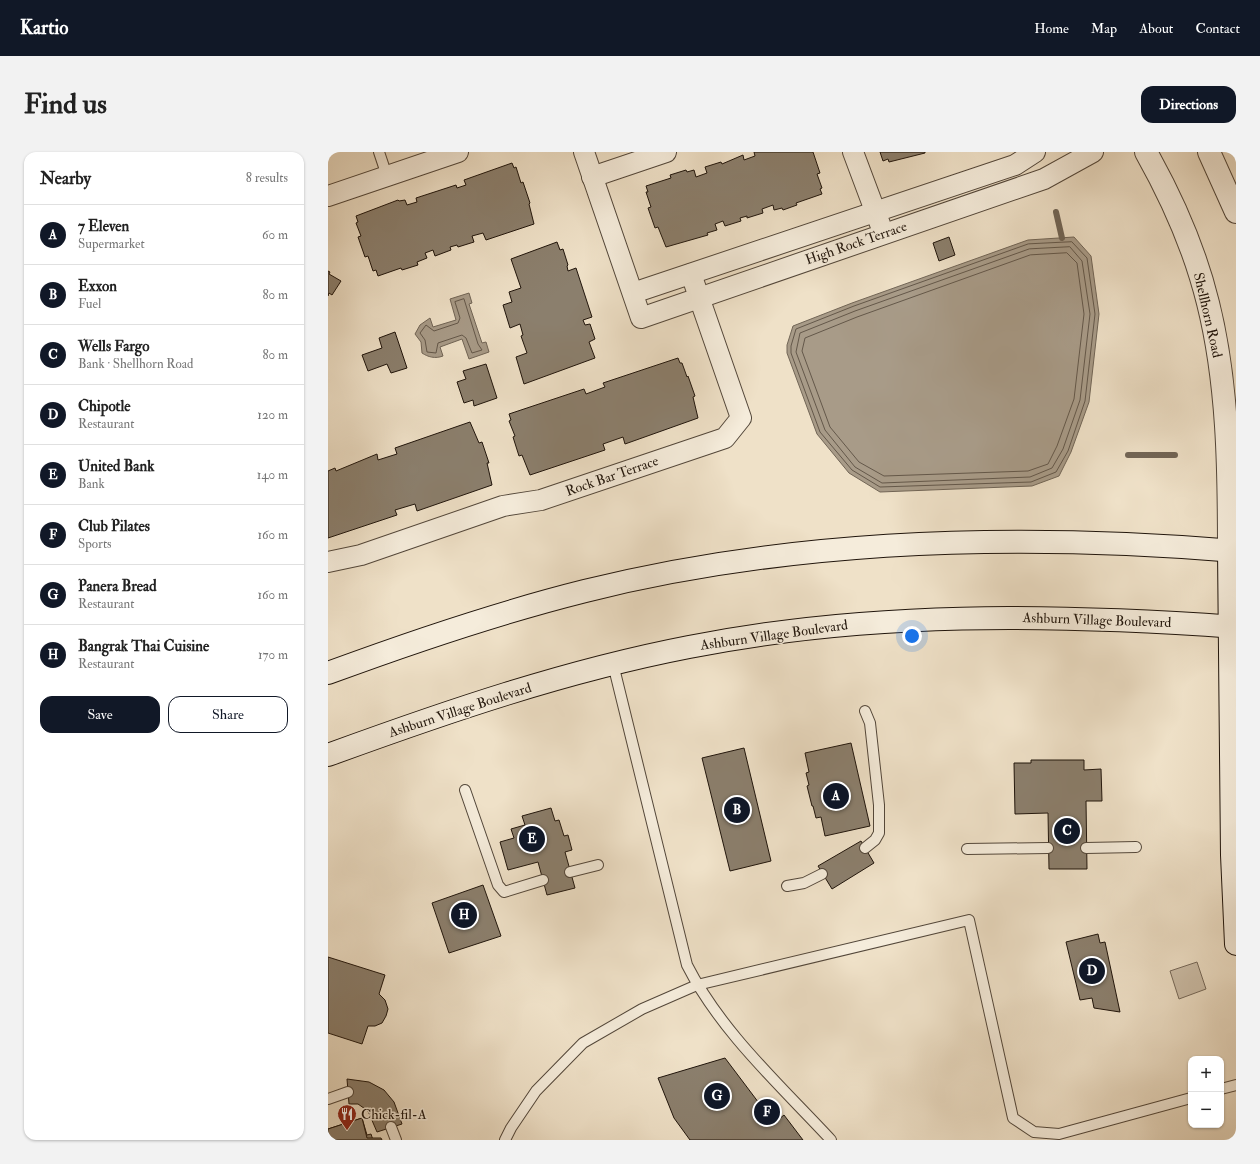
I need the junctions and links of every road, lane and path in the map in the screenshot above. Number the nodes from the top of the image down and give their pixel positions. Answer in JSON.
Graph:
{"nodes":[{"id":1,"x":379,"y":152,"type":"edge"},
{"id":2,"x":458,"y":152,"type":"edge"},
{"id":3,"x":584,"y":152,"type":"edge"},
{"id":4,"x":666,"y":152,"type":"edge"},
{"id":5,"x":853,"y":152,"type":"edge"},
{"id":6,"x":1035,"y":152,"type":"edge"},
{"id":7,"x":1093,"y":152,"type":"edge"},
{"id":8,"x":1146,"y":152,"type":"edge"},
{"id":9,"x":1209,"y":152,"type":"edge"},
{"id":10,"x":387,"y":176,"type":"junction"},
{"id":11,"x":592,"y":177,"type":"junction"},
{"id":12,"x":328,"y":196,"type":"edge"},
{"id":13,"x":876,"y":212,"type":"junction"},
{"id":14,"x":1236,"y":212,"type":"edge"},
{"id":15,"x":883,"y":233,"type":"junction"},
{"id":16,"x":691,"y":274,"type":"junction"},
{"id":17,"x":633,"y":293,"type":"junction"},
{"id":18,"x":700,"y":297,"type":"junction"},
{"id":19,"x":1232,"y":551,"type":"edge"},
{"id":20,"x":328,"y":562,"type":"edge"},
{"id":21,"x":1233,"y":627,"type":"edge"},
{"id":22,"x":613,"y":664,"type":"junction"},
{"id":23,"x":328,"y":673,"type":"edge"},
{"id":24,"x":865,"y":711,"type":"dead end"},
{"id":25,"x":328,"y":755,"type":"edge"},
{"id":26,"x":465,"y":790,"type":"dead end"},
{"id":27,"x":1136,"y":847,"type":"dead end"},
{"id":28,"x":865,"y":848,"type":"dead end"},
{"id":29,"x":1048,"y":848,"type":"dead end"},
{"id":30,"x":1086,"y":848,"type":"dead end"},
{"id":31,"x":967,"y":850,"type":"dead end"},
{"id":32,"x":598,"y":865,"type":"dead end"},
{"id":33,"x":570,"y":872,"type":"dead end"},
{"id":34,"x":822,"y":874,"type":"dead end"},
{"id":35,"x":543,"y":880,"type":"dead end"},
{"id":36,"x":787,"y":886,"type":"dead end"},
{"id":37,"x":1236,"y":944,"type":"edge"},
{"id":38,"x":697,"y":985,"type":"junction"},
{"id":39,"x":1236,"y":1085,"type":"edge"},
{"id":40,"x":1224,"y":1088,"type":"edge"},
{"id":41,"x":348,"y":1092,"type":"dead end"},
{"id":42,"x":328,"y":1099,"type":"edge"},
{"id":43,"x":1188,"y":1099,"type":"edge"},
{"id":44,"x":391,"y":1127,"type":"dead end"},
{"id":45,"x":396,"y":1140,"type":"edge"},
{"id":46,"x":505,"y":1140,"type":"edge"},
{"id":47,"x":831,"y":1140,"type":"edge"}],
"edges":[{"from":1,"to":10,"type":"lane"},
{"from":2,"to":10,"type":"street"},
{"from":3,"to":11,"type":"street","name":"High Rock Terrace"},
{"from":4,"to":11,"type":"street"},
{"from":5,"to":13,"type":"street"},
{"from":6,"to":13,"type":"street","name":"High Rock Terrace"},
{"from":7,"to":15,"type":"street","name":"High Rock Terrace"},
{"from":8,"to":19,"type":"main road","name":"Shellhorn Road"},
{"from":9,"to":14,"type":"main road"},
{"from":10,"to":12,"type":"street"},
{"from":11,"to":17,"type":"street","name":"High Rock Terrace"},
{"from":13,"to":15,"type":"street"},
{"from":13,"to":16,"type":"street","name":"High Rock Terrace"},
{"from":15,"to":18,"type":"street","name":"High Rock Terrace"},
{"from":16,"to":17,"type":"street","name":"High Rock Terrace"},
{"from":16,"to":18,"type":"street","name":"Rock Bar Terrace"},
{"from":17,"to":18,"type":"street","name":"High Rock Terrace"},
{"from":18,"to":20,"type":"street","name":"Rock Bar Terrace"},
{"from":19,"to":21,"type":"main road","name":"Shellhorn Road"},
{"from":19,"to":23,"type":"main road"},
{"from":21,"to":22,"type":"main road","name":"Ashburn Village Boulevard"},
{"from":21,"to":37,"type":"main road","name":"Shellhorn Road"},
{"from":22,"to":25,"type":"main road","name":"Ashburn Village Boulevard"},
{"from":22,"to":38,"type":"lane"},
{"from":24,"to":28,"type":"lane"},
{"from":26,"to":35,"type":"lane"},
{"from":27,"to":30,"type":"lane"},
{"from":29,"to":31,"type":"lane"},
{"from":32,"to":33,"type":"lane"},
{"from":34,"to":36,"type":"lane"},
{"from":38,"to":43,"type":"lane"},
{"from":38,"to":46,"type":"lane"},
{"from":38,"to":47,"type":"lane"},
{"from":39,"to":40,"type":"lane"},
{"from":41,"to":42,"type":"lane"},
{"from":44,"to":45,"type":"lane"}]}
